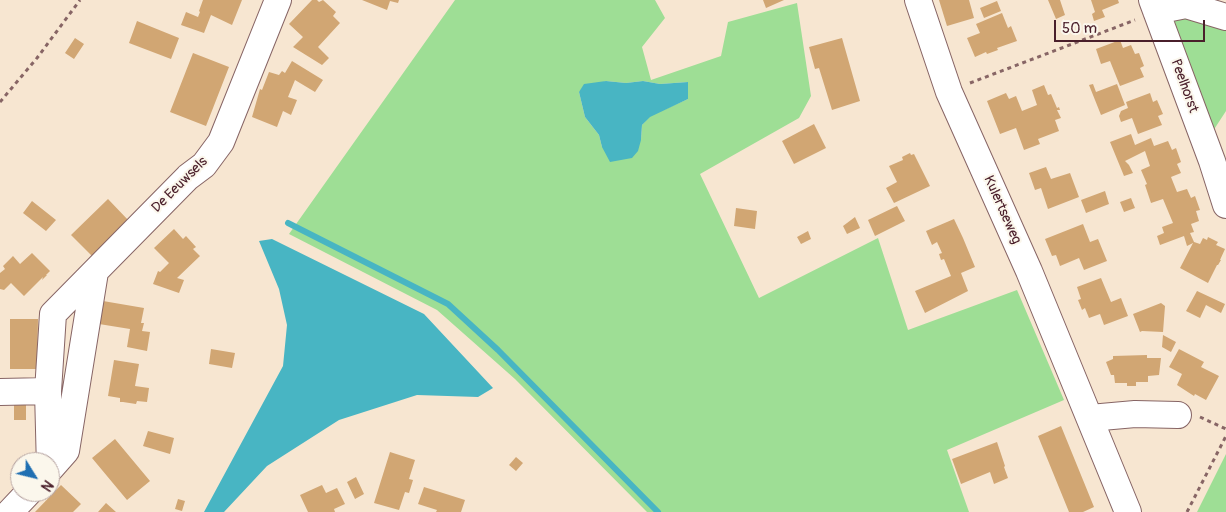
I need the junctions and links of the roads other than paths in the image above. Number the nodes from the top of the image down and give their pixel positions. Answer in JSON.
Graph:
{"nodes":[{"id":1,"x":278,"y":0,"type":"edge"},
{"id":2,"x":296,"y":0,"type":"edge"},
{"id":3,"x":918,"y":0,"type":"edge"},
{"id":4,"x":1154,"y":6,"type":"edge"},
{"id":5,"x":1226,"y":17,"type":"edge"},
{"id":6,"x":267,"y":29,"type":"junction"},
{"id":7,"x":1226,"y":136,"type":"edge"},
{"id":8,"x":1212,"y":161,"type":"junction"},
{"id":9,"x":1226,"y":205,"type":"edge"},
{"id":10,"x":95,"y":272,"type":"junction"},
{"id":11,"x":0,"y":392,"type":"edge"},
{"id":12,"x":48,"y":392,"type":"junction"},
{"id":13,"x":1178,"y":415,"type":"dead end"},
{"id":14,"x":1090,"y":418,"type":"junction"},
{"id":15,"x":50,"y":452,"type":"edge"},
{"id":16,"x":60,"y":457,"type":"edge"},
{"id":17,"x":20,"y":502,"type":"edge"},
{"id":18,"x":10,"y":512,"type":"edge"},
{"id":19,"x":1128,"y":512,"type":"edge"}],
"edges":[{"from":1,"to":6,"type":"street","name":"De Eeuwsels"},
{"from":2,"to":6,"type":"street","name":"De Eeuwsels"},
{"from":3,"to":14,"type":"street","name":"Kulertseweg"},
{"from":4,"to":5,"type":"street"},
{"from":4,"to":8,"type":"street","name":"Peelhorst"},
{"from":6,"to":10,"type":"street","name":"De Eeuwsels"},
{"from":7,"to":8,"type":"street"},
{"from":8,"to":9,"type":"street","name":"Peelhorst"},
{"from":10,"to":12,"type":"street","name":"De Eeuwsels"},
{"from":10,"to":16,"type":"street","name":"De Eeuwsels"},
{"from":11,"to":12,"type":"street"},
{"from":12,"to":15,"type":"street","name":"De Eeuwsels"},
{"from":13,"to":14,"type":"street"},
{"from":14,"to":19,"type":"street","name":"Kulertseweg"},
{"from":17,"to":18,"type":"street"}]}
